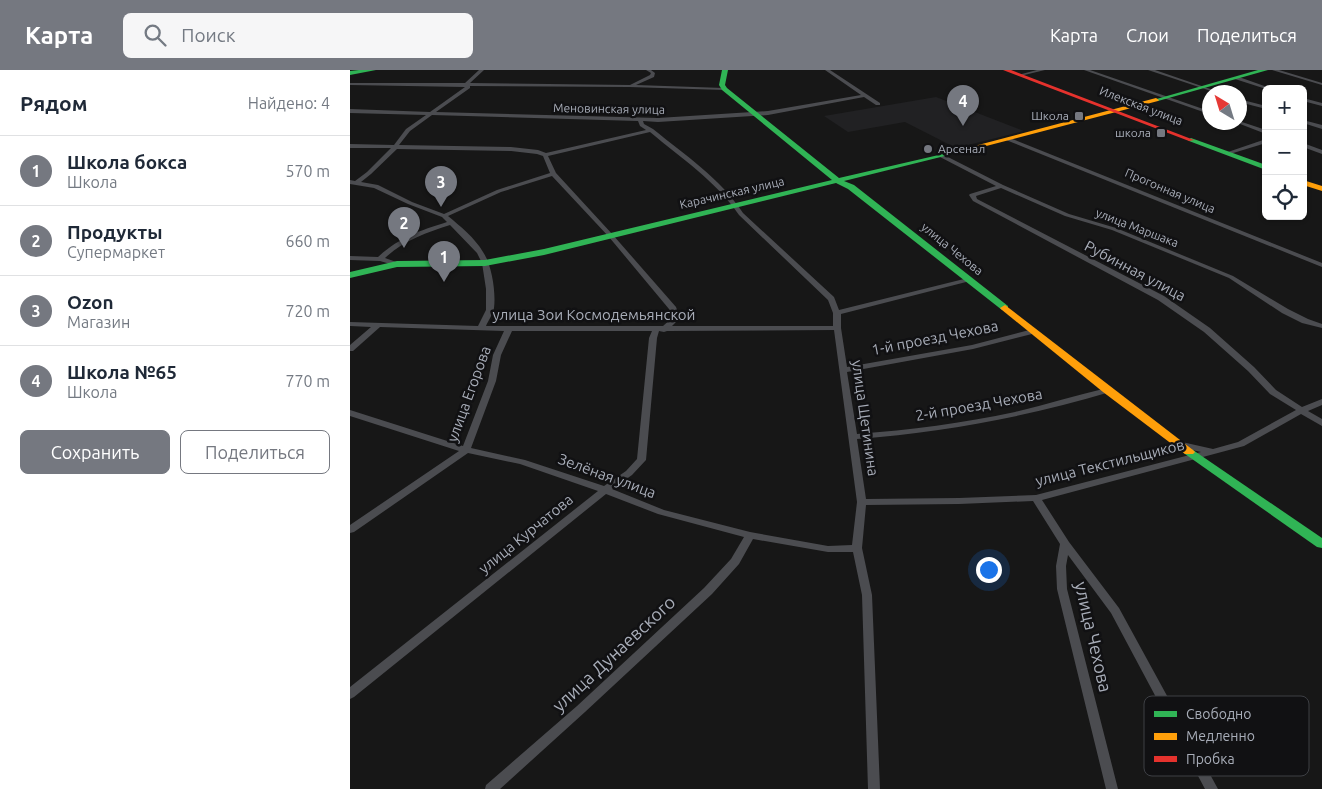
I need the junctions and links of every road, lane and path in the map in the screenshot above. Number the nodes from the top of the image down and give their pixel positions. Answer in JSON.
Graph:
{"nodes":[{"id":1,"x":373,"y":70,"type":"edge"},
{"id":2,"x":482,"y":70,"type":"edge"},
{"id":3,"x":648,"y":70,"type":"edge"},
{"id":4,"x":724,"y":70,"type":"edge"},
{"id":5,"x":827,"y":70,"type":"edge"},
{"id":6,"x":1006,"y":70,"type":"edge"},
{"id":7,"x":1042,"y":70,"type":"edge"},
{"id":8,"x":1086,"y":70,"type":"edge"},
{"id":9,"x":1150,"y":70,"type":"edge"},
{"id":10,"x":1265,"y":70,"type":"edge"},
{"id":11,"x":1274,"y":70,"type":"edge"},
{"id":12,"x":350,"y":73,"type":"edge"},
{"id":13,"x":1020,"y":75,"type":"junction"},
{"id":14,"x":1237,"y":78,"type":"junction"},
{"id":15,"x":350,"y":84,"type":"edge"},
{"id":16,"x":467,"y":84,"type":"junction"},
{"id":17,"x":1322,"y":84,"type":"edge"},
{"id":18,"x":1210,"y":85,"type":"edge"},
{"id":19,"x":628,"y":86,"type":"junction"},
{"id":20,"x":1262,"y":86,"type":"edge"},
{"id":21,"x":1202,"y":87,"type":"joint"},
{"id":22,"x":724,"y":89,"type":"junction"},
{"id":23,"x":866,"y":95,"type":"junction"},
{"id":24,"x":1164,"y":98,"type":"junction"},
{"id":25,"x":1307,"y":100,"type":"edge"},
{"id":26,"x":1247,"y":102,"type":"edge"},
{"id":27,"x":878,"y":104,"type":"dead end"},
{"id":28,"x":1322,"y":105,"type":"edge"},
{"id":29,"x":1262,"y":107,"type":"edge"},
{"id":30,"x":1202,"y":110,"type":"edge"},
{"id":31,"x":350,"y":111,"type":"edge"},
{"id":32,"x":1116,"y":111,"type":"junction"},
{"id":33,"x":432,"y":114,"type":"junction"},
{"id":34,"x":754,"y":114,"type":"junction"},
{"id":35,"x":640,"y":120,"type":"junction"},
{"id":36,"x":658,"y":120,"type":"junction"},
{"id":37,"x":1307,"y":122,"type":"edge"},
{"id":38,"x":1247,"y":125,"type":"edge"},
{"id":39,"x":1320,"y":125,"type":"edge"},
{"id":40,"x":1307,"y":128,"type":"edge"},
{"id":41,"x":651,"y":130,"type":"junction"},
{"id":42,"x":1262,"y":131,"type":"edge"},
{"id":43,"x":1008,"y":139,"type":"junction"},
{"id":44,"x":1262,"y":142,"type":"edge"},
{"id":45,"x":350,"y":146,"type":"edge"},
{"id":46,"x":1307,"y":146,"type":"edge"},
{"id":47,"x":395,"y":148,"type":"junction"},
{"id":48,"x":1322,"y":152,"type":"edge"},
{"id":49,"x":1228,"y":153,"type":"junction"},
{"id":50,"x":545,"y":155,"type":"junction"},
{"id":51,"x":942,"y":156,"type":"junction"},
{"id":52,"x":1262,"y":166,"type":"edge"},
{"id":53,"x":553,"y":174,"type":"junction"},
{"id":54,"x":350,"y":182,"type":"edge"},
{"id":55,"x":358,"y":182,"type":"junction"},
{"id":56,"x":839,"y":182,"type":"junction"},
{"id":57,"x":1307,"y":183,"type":"edge"},
{"id":58,"x":350,"y":186,"type":"edge"},
{"id":59,"x":1001,"y":186,"type":"junction"},
{"id":60,"x":1322,"y":189,"type":"edge"},
{"id":61,"x":737,"y":207,"type":"junction"},
{"id":62,"x":444,"y":216,"type":"junction"},
{"id":63,"x":452,"y":222,"type":"junction"},
{"id":64,"x":611,"y":236,"type":"junction"},
{"id":65,"x":352,"y":259,"type":"edge"},
{"id":66,"x":380,"y":259,"type":"junction"},
{"id":67,"x":485,"y":263,"type":"junction"},
{"id":68,"x":397,"y":264,"type":"junction"},
{"id":69,"x":1322,"y":265,"type":"edge"},
{"id":70,"x":350,"y":275,"type":"edge"},
{"id":71,"x":968,"y":280,"type":"junction"},
{"id":72,"x":837,"y":312,"type":"junction"},
{"id":73,"x":676,"y":318,"type":"junction"},
{"id":74,"x":350,"y":324,"type":"edge"},
{"id":75,"x":378,"y":325,"type":"junction"},
{"id":76,"x":1322,"y":326,"type":"edge"},
{"id":77,"x":481,"y":328,"type":"junction"},
{"id":78,"x":837,"y":328,"type":"junction"},
{"id":79,"x":688,"y":329,"type":"junction"},
{"id":80,"x":509,"y":330,"type":"junction"},
{"id":81,"x":660,"y":330,"type":"junction"},
{"id":82,"x":1033,"y":331,"type":"junction"},
{"id":83,"x":350,"y":349,"type":"edge"},
{"id":84,"x":843,"y":370,"type":"junction"},
{"id":85,"x":1107,"y":390,"type":"junction"},
{"id":86,"x":1322,"y":402,"type":"edge"},
{"id":87,"x":1300,"y":411,"type":"junction"},
{"id":88,"x":350,"y":413,"type":"edge"},
{"id":89,"x":1322,"y":423,"type":"edge"},
{"id":90,"x":854,"y":438,"type":"junction"},
{"id":91,"x":1178,"y":444,"type":"junction"},
{"id":92,"x":466,"y":450,"type":"junction"},
{"id":93,"x":1214,"y":452,"type":"junction"},
{"id":94,"x":1196,"y":457,"type":"junction"},
{"id":95,"x":605,"y":490,"type":"junction"},
{"id":96,"x":1036,"y":498,"type":"junction"},
{"id":97,"x":862,"y":502,"type":"junction"},
{"id":98,"x":350,"y":530,"type":"edge"},
{"id":99,"x":750,"y":535,"type":"junction"},
{"id":100,"x":1065,"y":544,"type":"junction"},
{"id":101,"x":1322,"y":544,"type":"edge"},
{"id":102,"x":857,"y":548,"type":"junction"},
{"id":103,"x":350,"y":694,"type":"edge"},
{"id":104,"x":1161,"y":696,"type":"edge"},
{"id":105,"x":1205,"y":776,"type":"edge"},
{"id":106,"x":490,"y":789,"type":"edge"},
{"id":107,"x":874,"y":789,"type":"edge"},
{"id":108,"x":1112,"y":789,"type":"edge"},
{"id":109,"x":1212,"y":789,"type":"edge"}],
"edges":[{"from":1,"to":12,"type":"street"},
{"from":2,"to":16,"type":"street"},
{"from":3,"to":19,"type":"street"},
{"from":4,"to":22,"type":"street"},
{"from":5,"to":23,"type":"street"},
{"from":6,"to":13,"type":"street","name":"Илекская улица"},
{"from":7,"to":13,"type":"street"},
{"from":8,"to":24,"type":"street"},
{"from":9,"to":21,"type":"street"},
{"from":10,"to":14,"type":"street","name":"Карачинская улица"},
{"from":11,"to":17,"type":"street"},
{"from":13,"to":32,"type":"street","name":"Илекская улица"},
{"from":14,"to":18,"type":"street","name":"Карачинская улица"},
{"from":14,"to":20,"type":"street"},
{"from":15,"to":16,"type":"street"},
{"from":16,"to":19,"type":"street"},
{"from":16,"to":33,"type":"street"},
{"from":19,"to":22,"type":"street"},
{"from":21,"to":24,"type":"street","name":"Карачинская улица"},
{"from":22,"to":34,"type":"street","name":"улица Чехова"},
{"from":23,"to":27,"type":"street"},
{"from":23,"to":34,"type":"street","name":"Меновинская улица"},
{"from":24,"to":30,"type":"street"},
{"from":24,"to":32,"type":"street","name":"Карачинская улица"},
{"from":25,"to":28,"type":"street"},
{"from":26,"to":29,"type":"street"},
{"from":31,"to":33,"type":"street","name":"Меновинская улица"},
{"from":32,"to":43,"type":"street","name":"Карачинская улица"},
{"from":32,"to":49,"type":"street","name":"Илекская улица"},
{"from":33,"to":35,"type":"street","name":"Меновинская улица"},
{"from":33,"to":47,"type":"street"},
{"from":34,"to":36,"type":"street","name":"Меновинская улица"},
{"from":34,"to":56,"type":"street","name":"улица Чехова"},
{"from":35,"to":36,"type":"street","name":"Меновинская улица"},
{"from":35,"to":41,"type":"street"},
{"from":36,"to":41,"type":"street"},
{"from":37,"to":39,"type":"street"},
{"from":38,"to":42,"type":"street"},
{"from":39,"to":40,"type":"street"},
{"from":41,"to":50,"type":"street"},
{"from":41,"to":61,"type":"street"},
{"from":43,"to":51,"type":"street","name":"Карачинская улица"},
{"from":43,"to":69,"type":"street","name":"Прогонная улица"},
{"from":44,"to":49,"type":"street"},
{"from":45,"to":47,"type":"street"},
{"from":46,"to":48,"type":"street"},
{"from":47,"to":50,"type":"street"},
{"from":47,"to":55,"type":"street"},
{"from":49,"to":52,"type":"street","name":"Илекская улица"},
{"from":50,"to":53,"type":"street"},
{"from":51,"to":56,"type":"street","name":"Карачинская улица"},
{"from":51,"to":59,"type":"street","name":"улица Маршака"},
{"from":53,"to":62,"type":"street"},
{"from":53,"to":64,"type":"street"},
{"from":54,"to":55,"type":"street","name":"улица Егорова"},
{"from":55,"to":58,"type":"street"},
{"from":55,"to":62,"type":"street","name":"улица Егорова"},
{"from":56,"to":61,"type":"street","name":"Карачинская улица"},
{"from":56,"to":71,"type":"street","name":"улица Чехова"},
{"from":57,"to":60,"type":"street"},
{"from":59,"to":76,"type":"street","name":"улица Маршака"},
{"from":59,"to":87,"type":"street","name":"Рубинная улица"},
{"from":61,"to":64,"type":"street","name":"Карачинская улица"},
{"from":61,"to":72,"type":"street"},
{"from":62,"to":63,"type":"street","name":"улица Егорова"},
{"from":63,"to":66,"type":"street"},
{"from":63,"to":67,"type":"street","name":"улица Егорова"},
{"from":64,"to":67,"type":"street","name":"Карачинская улица"},
{"from":64,"to":73,"type":"street"},
{"from":65,"to":66,"type":"street","name":"Карачинская улица"},
{"from":66,"to":68,"type":"street","name":"Карачинская улица"},
{"from":67,"to":68,"type":"street","name":"Карачинская улица"},
{"from":67,"to":77,"type":"street","name":"улица Егорова"},
{"from":68,"to":70,"type":"street"},
{"from":71,"to":72,"type":"street"},
{"from":71,"to":82,"type":"street","name":"улица Чехова"},
{"from":72,"to":78,"type":"street","name":"улица Щетинина"},
{"from":73,"to":79,"type":"street"},
{"from":73,"to":81,"type":"street"},
{"from":74,"to":75,"type":"street","name":"улица Зои Космодемьянской"},
{"from":75,"to":77,"type":"street","name":"улица Зои Космодемьянской"},
{"from":75,"to":83,"type":"street"},
{"from":77,"to":80,"type":"street","name":"улица Зои Космодемьянской"},
{"from":78,"to":79,"type":"street","name":"улица Зои Космодемьянской"},
{"from":78,"to":84,"type":"street","name":"улица Щетинина"},
{"from":79,"to":81,"type":"street","name":"улица Зои Космодемьянской"},
{"from":80,"to":81,"type":"street","name":"улица Зои Космодемьянской"},
{"from":80,"to":92,"type":"street","name":"улица Егорова"},
{"from":81,"to":95,"type":"street","name":"улица Курчатова"},
{"from":82,"to":84,"type":"street","name":"1-й проезд Чехова"},
{"from":82,"to":85,"type":"street","name":"улица Чехова"},
{"from":84,"to":90,"type":"street","name":"улица Щетинина"},
{"from":85,"to":90,"type":"street","name":"2-й проезд Чехова"},
{"from":85,"to":91,"type":"street","name":"улица Чехова"},
{"from":86,"to":87,"type":"street","name":"улица Текстильщиков"},
{"from":87,"to":89,"type":"street","name":"Рубинная улица"},
{"from":87,"to":93,"type":"street","name":"улица Текстильщиков"},
{"from":88,"to":92,"type":"street","name":"Зелёная улица"},
{"from":90,"to":97,"type":"street","name":"улица Щетинина"},
{"from":91,"to":93,"type":"street","name":"улица Чехова"},
{"from":91,"to":94,"type":"street","name":"улица Чехова"},
{"from":92,"to":95,"type":"street","name":"Зелёная улица"},
{"from":92,"to":98,"type":"street","name":"улица Егорова"},
{"from":93,"to":94,"type":"street","name":"улица Текстильщиков"},
{"from":94,"to":96,"type":"street","name":"улица Текстильщиков"},
{"from":94,"to":101,"type":"street","name":"улица Чехова"},
{"from":95,"to":99,"type":"street","name":"Зелёная улица"},
{"from":95,"to":103,"type":"street","name":"улица Курчатова"},
{"from":96,"to":97,"type":"street","name":"улица Текстильщиков"},
{"from":96,"to":100,"type":"street"},
{"from":97,"to":102,"type":"street","name":"улица Щетинина"},
{"from":99,"to":102,"type":"street","name":"Зелёная улица"},
{"from":99,"to":106,"type":"street","name":"улица Дунаевского"},
{"from":100,"to":104,"type":"street"},
{"from":100,"to":108,"type":"street","name":"улица Чехова"},
{"from":102,"to":107,"type":"street","name":"улица Щетинина"},
{"from":105,"to":109,"type":"street"}]}
